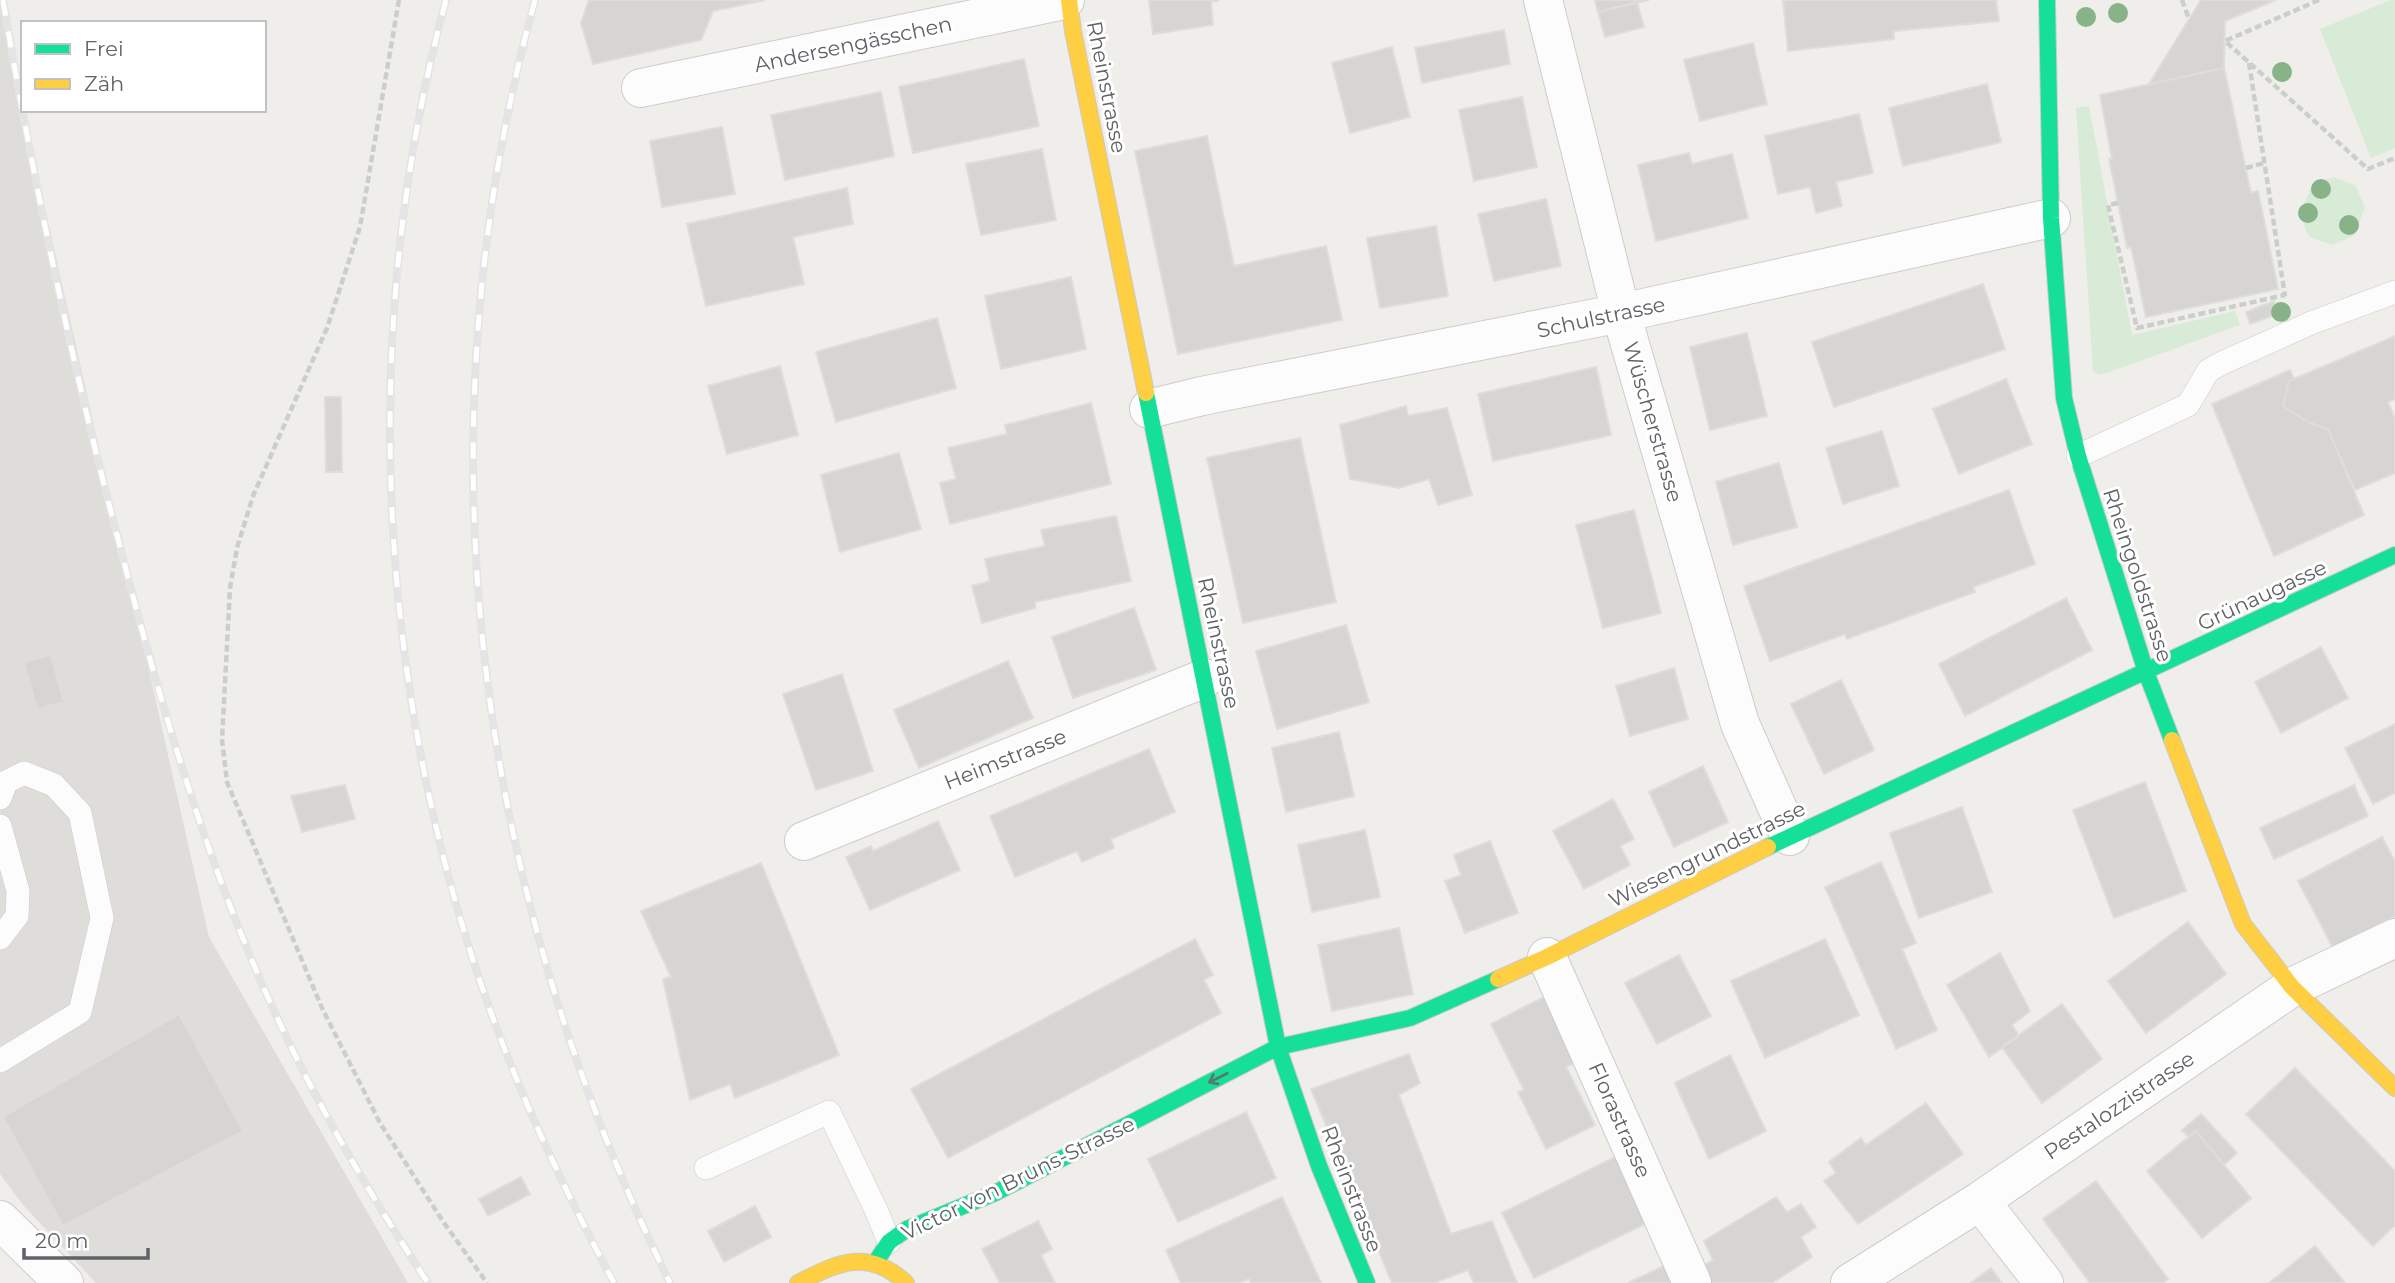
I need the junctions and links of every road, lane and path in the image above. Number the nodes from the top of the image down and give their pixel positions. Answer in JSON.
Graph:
{"nodes":[{"id":1,"x":399,"y":0,"type":"edge"},
{"id":2,"x":1067,"y":0,"type":"edge"},
{"id":3,"x":1543,"y":0,"type":"edge"},
{"id":4,"x":2048,"y":0,"type":"edge"},
{"id":5,"x":2182,"y":0,"type":"edge"},
{"id":6,"x":2319,"y":0,"type":"edge"},
{"id":7,"x":2189,"y":19,"type":"dead end"},
{"id":8,"x":2249,"y":63,"type":"junction"},
{"id":9,"x":641,"y":88,"type":"dead end"},
{"id":10,"x":2395,"y":158,"type":"edge"},
{"id":11,"x":2263,"y":163,"type":"junction"},
{"id":12,"x":2246,"y":168,"type":"dead end"},
{"id":13,"x":2118,"y":203,"type":"dead end"},
{"id":14,"x":2051,"y":218,"type":"junction"},
{"id":15,"x":2395,"y":292,"type":"edge"},
{"id":16,"x":2285,"y":295,"type":"junction"},
{"id":17,"x":2286,"y":302,"type":"dead end"},
{"id":18,"x":1621,"y":313,"type":"junction"},
{"id":19,"x":1149,"y":409,"type":"junction"},
{"id":20,"x":2078,"y":456,"type":"junction"},
{"id":21,"x":2395,"y":555,"type":"edge"},
{"id":22,"x":2146,"y":672,"type":"junction"},
{"id":23,"x":1205,"y":678,"type":"junction"},
{"id":24,"x":0,"y":798,"type":"edge"},
{"id":25,"x":0,"y":826,"type":"edge"},
{"id":26,"x":1790,"y":836,"type":"junction"},
{"id":27,"x":804,"y":841,"type":"dead end"},
{"id":28,"x":0,"y":938,"type":"edge"},
{"id":29,"x":2395,"y":938,"type":"edge"},
{"id":30,"x":1547,"y":957,"type":"junction"},
{"id":31,"x":2292,"y":987,"type":"junction"},
{"id":32,"x":1278,"y":1047,"type":"junction"},
{"id":33,"x":0,"y":1061,"type":"edge"},
{"id":34,"x":2395,"y":1088,"type":"edge"},
{"id":35,"x":706,"y":1168,"type":"dead end"},
{"id":36,"x":1980,"y":1201,"type":"junction"},
{"id":37,"x":0,"y":1220,"type":"edge"},
{"id":38,"x":889,"y":1242,"type":"junction"},
{"id":39,"x":875,"y":1263,"type":"junction"},
{"id":40,"x":64,"y":1283,"type":"edge"},
{"id":41,"x":487,"y":1283,"type":"edge"},
{"id":42,"x":798,"y":1283,"type":"edge"},
{"id":43,"x":906,"y":1283,"type":"edge"},
{"id":44,"x":1367,"y":1283,"type":"edge"},
{"id":45,"x":1692,"y":1283,"type":"edge"},
{"id":46,"x":1850,"y":1283,"type":"edge"},
{"id":47,"x":2044,"y":1283,"type":"edge"}],
"edges":[{"from":1,"to":41,"type":"path"},
{"from":2,"to":9,"type":"street","name":"Andersengässchen"},
{"from":2,"to":19,"type":"street","name":"Rheinstrasse"},
{"from":3,"to":18,"type":"street","name":"Wüscherstrasse"},
{"from":4,"to":14,"type":"street","name":"Rheingoldstrasse"},
{"from":5,"to":7,"type":"path"},
{"from":6,"to":8,"type":"path"},
{"from":8,"to":10,"type":"path"},
{"from":8,"to":11,"type":"path"},
{"from":11,"to":12,"type":"path"},
{"from":11,"to":16,"type":"path"},
{"from":13,"to":16,"type":"path"},
{"from":14,"to":18,"type":"street","name":"Schulstrasse"},
{"from":14,"to":20,"type":"street","name":"Rheingoldstrasse"},
{"from":15,"to":20,"type":"lane"},
{"from":16,"to":17,"type":"path"},
{"from":18,"to":19,"type":"street","name":"Schulstrasse"},
{"from":18,"to":26,"type":"street","name":"Wüscherstrasse"},
{"from":19,"to":23,"type":"street","name":"Rheinstrasse"},
{"from":20,"to":22,"type":"street","name":"Rheingoldstrasse"},
{"from":21,"to":22,"type":"street","name":"Grünaugasse"},
{"from":22,"to":26,"type":"street","name":"Wiesengrundstrasse"},
{"from":22,"to":31,"type":"street","name":"Rheingoldstrasse"},
{"from":23,"to":27,"type":"street","name":"Heimstrasse"},
{"from":23,"to":32,"type":"street","name":"Rheinstrasse"},
{"from":24,"to":33,"type":"lane"},
{"from":25,"to":28,"type":"lane"},
{"from":26,"to":30,"type":"street","name":"Wiesengrundstrasse"},
{"from":29,"to":31,"type":"street","name":"Pestalozzistrasse"},
{"from":30,"to":32,"type":"street","name":"Wiesengrundstrasse"},
{"from":30,"to":45,"type":"street","name":"Florastrasse"},
{"from":31,"to":34,"type":"street","name":"Rheingoldstrasse"},
{"from":31,"to":36,"type":"street","name":"Pestalozzistrasse"},
{"from":32,"to":38,"type":"street","name":"Victor von Bruns-Strasse","one_way":true},
{"from":32,"to":44,"type":"street","name":"Rheinstrasse"},
{"from":35,"to":38,"type":"lane"},
{"from":36,"to":46,"type":"street","name":"Pestalozzistrasse"},
{"from":36,"to":47,"type":"street"},
{"from":37,"to":40,"type":"street"},
{"from":38,"to":39,"type":"street","name":"Victor von Bruns-Strasse"},
{"from":39,"to":42,"type":"street"},
{"from":39,"to":43,"type":"street"}]}
